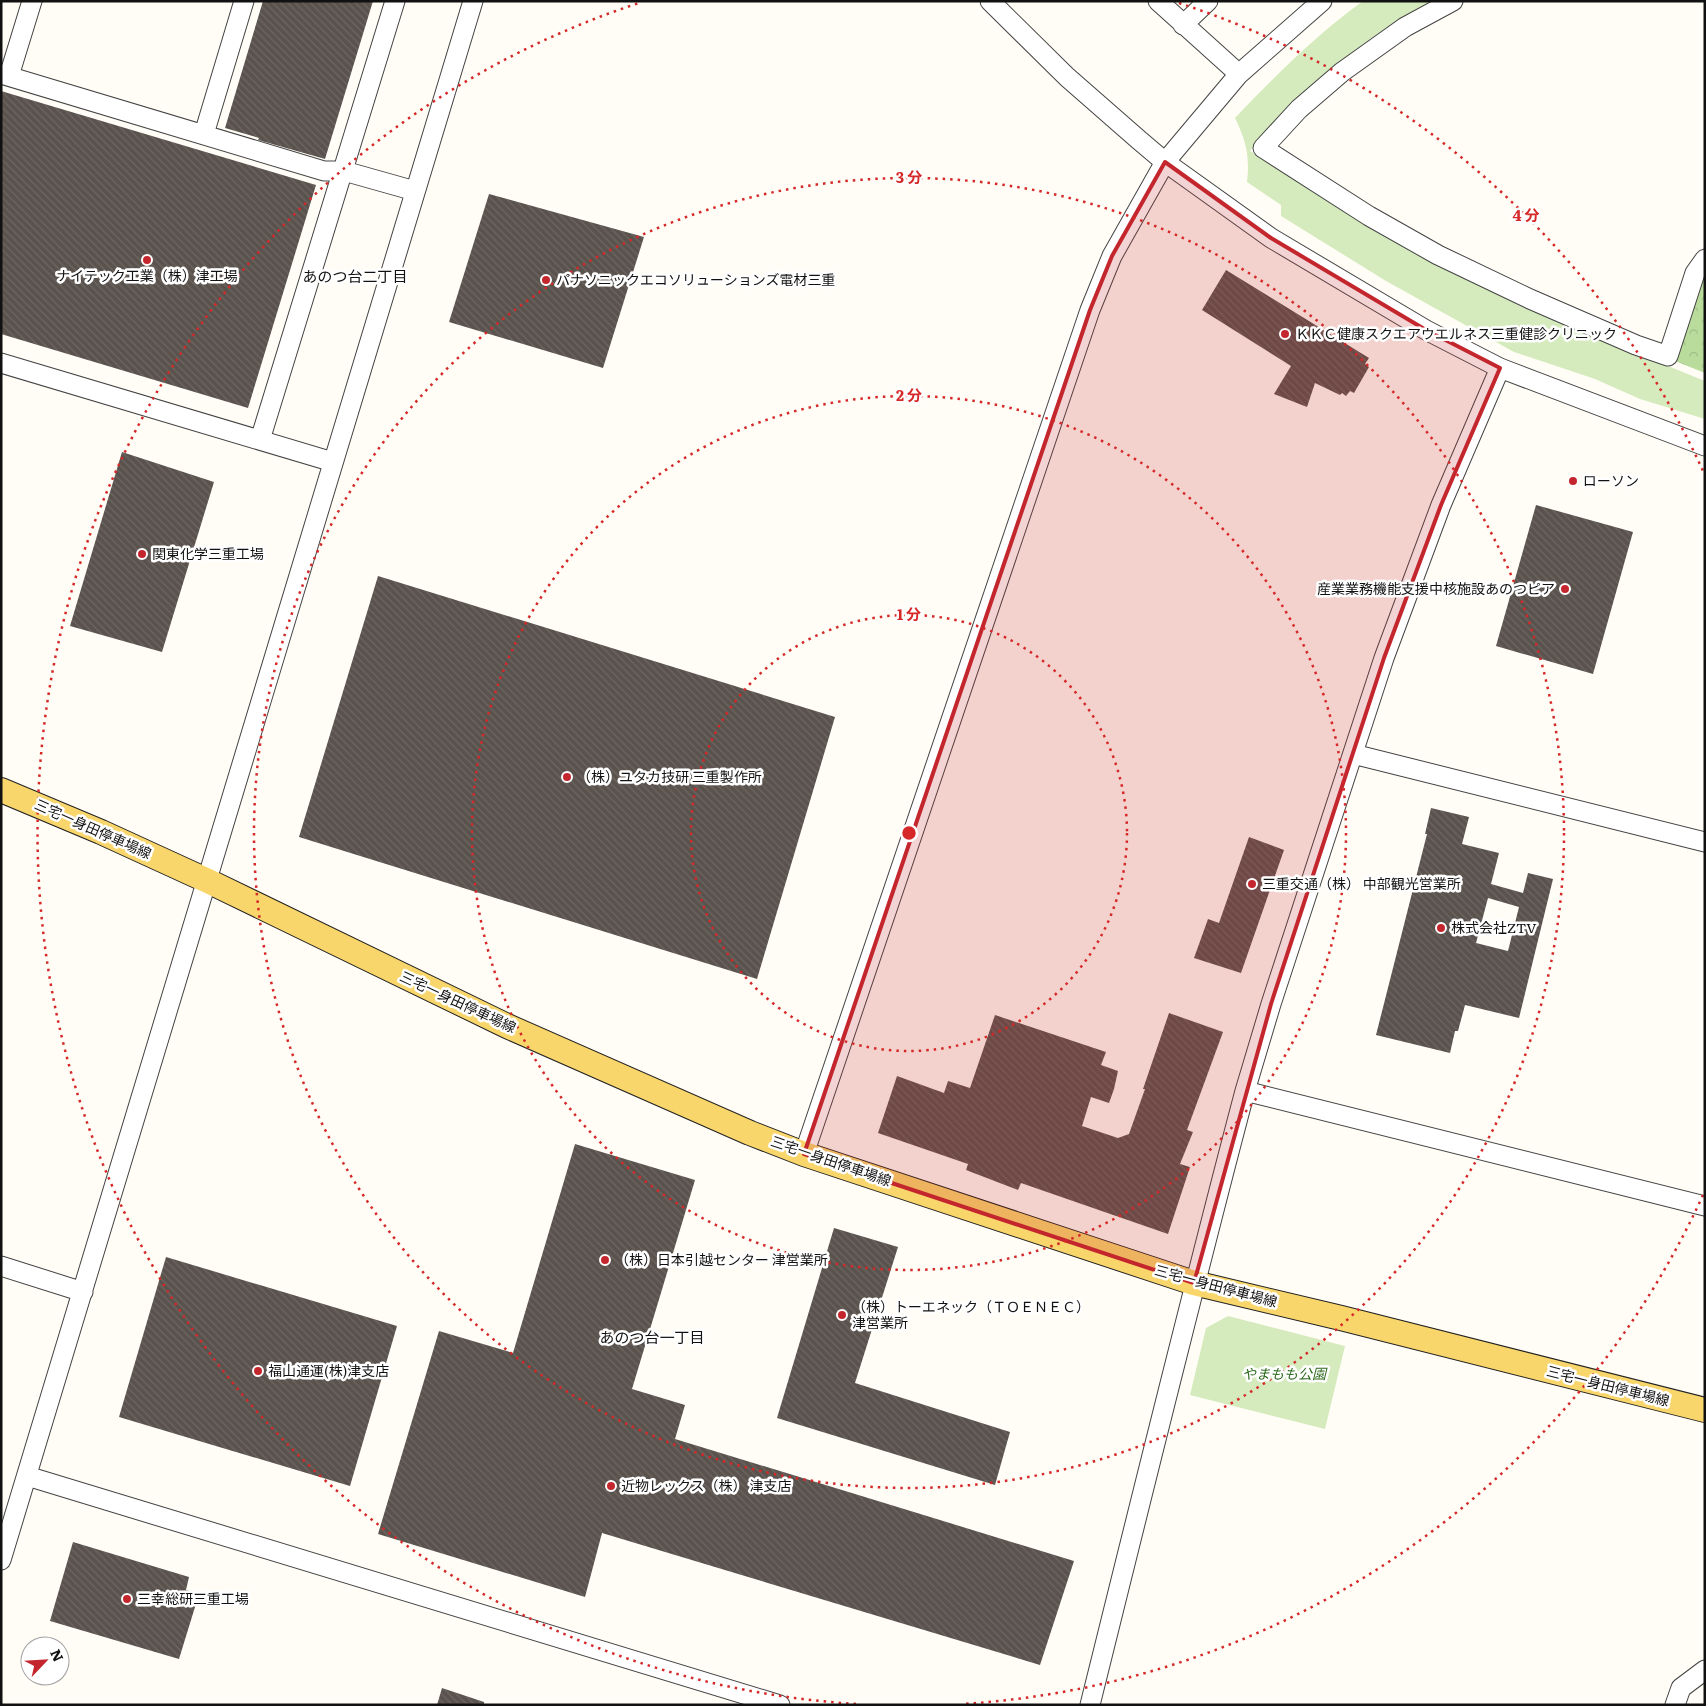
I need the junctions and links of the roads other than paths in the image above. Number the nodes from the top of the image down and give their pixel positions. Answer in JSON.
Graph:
{"nodes":[{"id":1,"x":32,"y":1,"type":"edge"},
{"id":2,"x":244,"y":1,"type":"edge"},
{"id":3,"x":395,"y":1,"type":"edge"},
{"id":4,"x":473,"y":1,"type":"edge"},
{"id":5,"x":990,"y":1,"type":"edge"},
{"id":6,"x":1158,"y":1,"type":"edge"},
{"id":7,"x":1208,"y":1,"type":"edge"},
{"id":8,"x":1322,"y":1,"type":"edge"},
{"id":9,"x":1453,"y":1,"type":"edge"},
{"id":10,"x":1183,"y":25,"type":"junction"},
{"id":11,"x":1239,"y":74,"type":"junction"},
{"id":12,"x":5,"y":75,"type":"edge"},
{"id":13,"x":204,"y":134,"type":"junction"},
{"id":14,"x":1165,"y":162,"type":"junction"},
{"id":15,"x":344,"y":171,"type":"junction"},
{"id":16,"x":415,"y":191,"type":"junction"},
{"id":17,"x":1705,"y":259,"type":"edge"},
{"id":18,"x":1,"y":363,"type":"edge"},
{"id":19,"x":1500,"y":368,"type":"junction"},
{"id":20,"x":260,"y":440,"type":"junction"},
{"id":21,"x":1705,"y":446,"type":"edge"},
{"id":22,"x":333,"y":462,"type":"junction"},
{"id":23,"x":1353,"y":754,"type":"junction"},
{"id":24,"x":1,"y":790,"type":"edge"},
{"id":25,"x":1705,"y":842,"type":"edge"},
{"id":26,"x":208,"y":881,"type":"junction"},
{"id":27,"x":1245,"y":1090,"type":"junction"},
{"id":28,"x":804,"y":1154,"type":"junction"},
{"id":29,"x":1705,"y":1206,"type":"edge"},
{"id":30,"x":1,"y":1266,"type":"edge"},
{"id":31,"x":1194,"y":1283,"type":"junction"},
{"id":32,"x":83,"y":1292,"type":"junction"},
{"id":33,"x":1705,"y":1410,"type":"edge"},
{"id":34,"x":27,"y":1476,"type":"junction"},
{"id":35,"x":1,"y":1560,"type":"edge"},
{"id":36,"x":1705,"y":1670,"type":"edge"},
{"id":37,"x":780,"y":1705,"type":"edge"},
{"id":38,"x":1090,"y":1705,"type":"edge"},
{"id":39,"x":1675,"y":1705,"type":"edge"}],
"edges":[{"from":1,"to":12,"type":"street"},
{"from":2,"to":13,"type":"street"},
{"from":3,"to":15,"type":"street"},
{"from":4,"to":16,"type":"street"},
{"from":5,"to":14,"type":"street"},
{"from":6,"to":10,"type":"street"},
{"from":7,"to":10,"type":"street"},
{"from":8,"to":11,"type":"street"},
{"from":9,"to":17,"type":"street"},
{"from":10,"to":11,"type":"street"},
{"from":11,"to":14,"type":"street"},
{"from":12,"to":13,"type":"street"},
{"from":13,"to":15,"type":"street"},
{"from":14,"to":19,"type":"street"},
{"from":14,"to":28,"type":"street"},
{"from":15,"to":16,"type":"street"},
{"from":15,"to":20,"type":"street"},
{"from":16,"to":22,"type":"street"},
{"from":18,"to":20,"type":"street"},
{"from":19,"to":21,"type":"street"},
{"from":19,"to":23,"type":"street"},
{"from":20,"to":22,"type":"street"},
{"from":22,"to":26,"type":"street"},
{"from":23,"to":25,"type":"street"},
{"from":23,"to":27,"type":"street"},
{"from":24,"to":26,"type":"main road","name":"三宅一身田停車場線"},
{"from":26,"to":28,"type":"main road","name":"三宅一身田停車場線"},
{"from":26,"to":32,"type":"street"},
{"from":27,"to":29,"type":"street"},
{"from":27,"to":31,"type":"street"},
{"from":28,"to":31,"type":"main road","name":"三宅一身田停車場線"},
{"from":30,"to":32,"type":"street"},
{"from":31,"to":33,"type":"main road","name":"三宅一身田停車場線"},
{"from":31,"to":38,"type":"street"},
{"from":32,"to":34,"type":"street"},
{"from":34,"to":35,"type":"street"},
{"from":34,"to":37,"type":"street"},
{"from":36,"to":39,"type":"street"}]}
